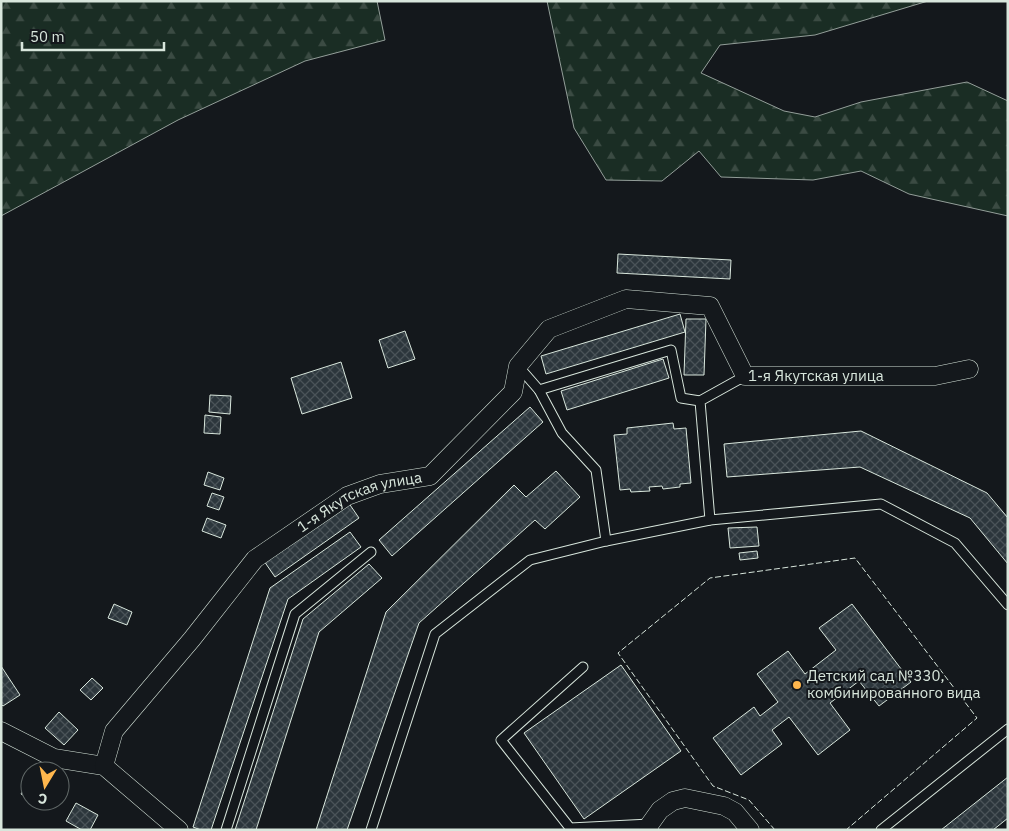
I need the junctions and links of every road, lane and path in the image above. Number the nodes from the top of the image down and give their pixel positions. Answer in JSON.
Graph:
{"nodes":[{"id":1,"x":518,"y":366,"type":"junction"},
{"id":2,"x":969,"y":369,"type":"dead end"},
{"id":3,"x":745,"y":376,"type":"junction"},
{"id":4,"x":539,"y":390,"type":"junction"},
{"id":5,"x":700,"y":402,"type":"junction"},
{"id":6,"x":710,"y":520,"type":"junction"},
{"id":7,"x":606,"y":541,"type":"junction"},
{"id":8,"x":371,"y":552,"type":"dead end"},
{"id":9,"x":1008,"y":606,"type":"edge"},
{"id":10,"x":583,"y":667,"type":"dead end"},
{"id":11,"x":1008,"y":729,"type":"edge"},
{"id":12,"x":1,"y":731,"type":"edge"},
{"id":13,"x":104,"y":766,"type":"junction"},
{"id":14,"x":649,"y":827,"type":"edge"},
{"id":15,"x":179,"y":830,"type":"edge"},
{"id":16,"x":226,"y":830,"type":"edge"},
{"id":17,"x":371,"y":830,"type":"edge"},
{"id":18,"x":750,"y":830,"type":"edge"},
{"id":19,"x":881,"y":830,"type":"edge"}],
"edges":[{"from":1,"to":3,"type":"street","name":"1-я Якутская улица"},
{"from":1,"to":4,"type":"lane"},
{"from":1,"to":13,"type":"street","name":"1-я Якутская улица"},
{"from":2,"to":3,"type":"street","name":"1-я Якутская улица"},
{"from":3,"to":5,"type":"lane"},
{"from":4,"to":5,"type":"lane"},
{"from":4,"to":7,"type":"lane"},
{"from":5,"to":6,"type":"lane"},
{"from":6,"to":7,"type":"lane"},
{"from":6,"to":9,"type":"lane"},
{"from":7,"to":17,"type":"lane"},
{"from":8,"to":16,"type":"lane"},
{"from":10,"to":14,"type":"lane"},
{"from":11,"to":19,"type":"lane"},
{"from":12,"to":13,"type":"street"},
{"from":13,"to":15,"type":"street"},
{"from":14,"to":18,"type":"street"}]}
